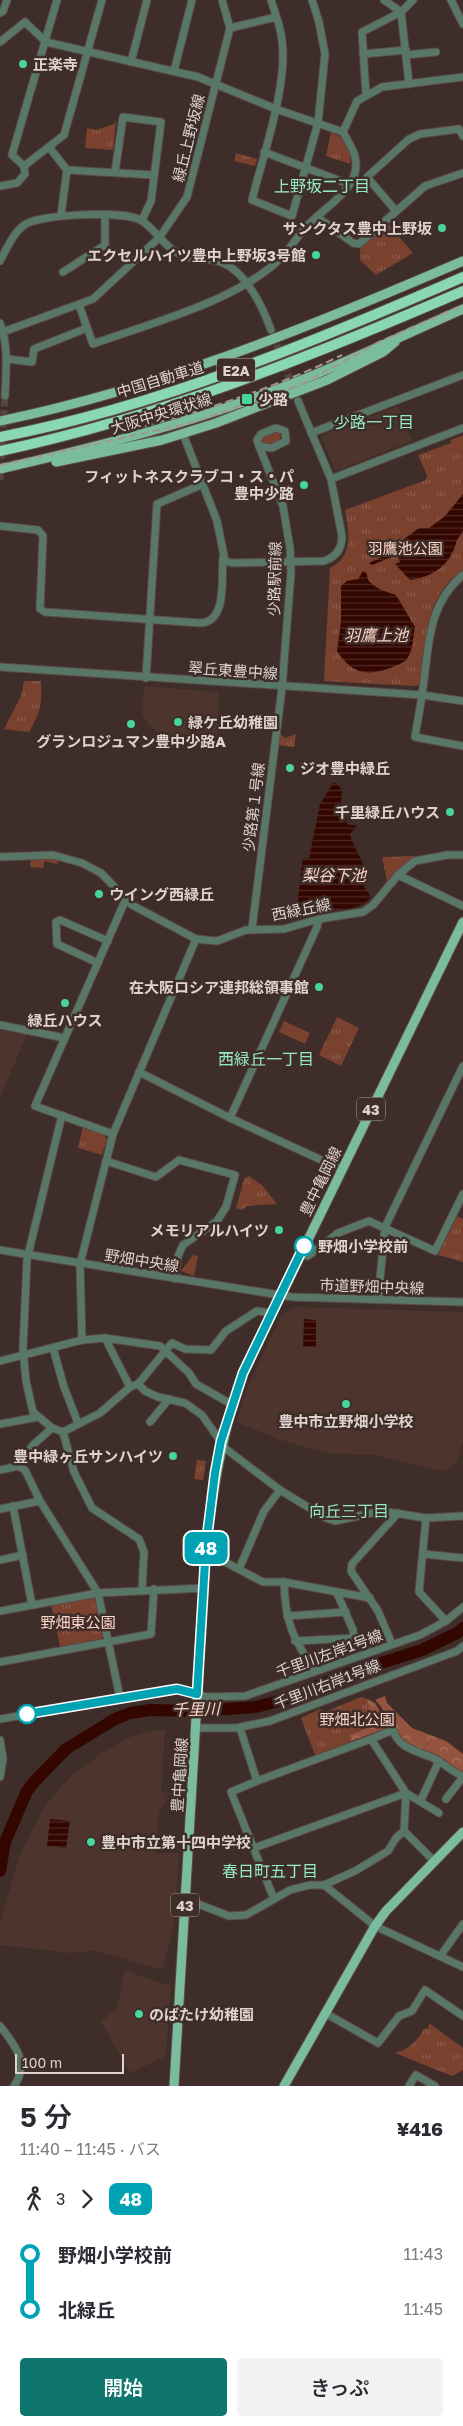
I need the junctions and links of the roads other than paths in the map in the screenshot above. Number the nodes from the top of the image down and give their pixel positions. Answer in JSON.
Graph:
{"nodes":[{"id":1,"x":7,"y":0,"type":"edge"},
{"id":2,"x":57,"y":0,"type":"edge"},
{"id":3,"x":102,"y":0,"type":"edge"},
{"id":4,"x":147,"y":0,"type":"edge"},
{"id":5,"x":192,"y":0,"type":"edge"},
{"id":6,"x":222,"y":0,"type":"edge"},
{"id":7,"x":270,"y":0,"type":"edge"},
{"id":8,"x":312,"y":0,"type":"edge"},
{"id":9,"x":384,"y":0,"type":"edge"},
{"id":10,"x":413,"y":0,"type":"edge"},
{"id":11,"x":451,"y":0,"type":"edge"},
{"id":12,"x":401,"y":12,"type":"junction"},
{"id":13,"x":0,"y":13,"type":"edge"},
{"id":14,"x":276,"y":17,"type":"junction"},
{"id":15,"x":463,"y":24,"type":"edge"},
{"id":16,"x":230,"y":28,"type":"junction"},
{"id":17,"x":0,"y":42,"type":"edge"},
{"id":18,"x":46,"y":42,"type":"junction"},
{"id":19,"x":88,"y":52,"type":"junction"},
{"id":20,"x":406,"y":52,"type":"junction"},
{"id":21,"x":436,"y":52,"type":"dead end"},
{"id":22,"x":363,"y":54,"type":"junction"},
{"id":23,"x":131,"y":62,"type":"junction"},
{"id":24,"x":174,"y":71,"type":"junction"},
{"id":25,"x":463,"y":77,"type":"edge"},
{"id":26,"x":408,"y":84,"type":"junction"},
{"id":27,"x":216,"y":85,"type":"junction"},
{"id":28,"x":366,"y":95,"type":"junction"},
{"id":29,"x":276,"y":109,"type":"junction"},
{"id":30,"x":318,"y":123,"type":"junction"},
{"id":31,"x":343,"y":132,"type":"junction"},
{"id":32,"x":463,"y":136,"type":"edge"},
{"id":33,"x":49,"y":147,"type":"junction"},
{"id":34,"x":264,"y":152,"type":"junction"},
{"id":35,"x":24,"y":166,"type":"junction"},
{"id":36,"x":305,"y":168,"type":"junction"},
{"id":37,"x":67,"y":170,"type":"junction"},
{"id":38,"x":115,"y":172,"type":"junction"},
{"id":39,"x":463,"y":173,"type":"edge"},
{"id":40,"x":154,"y":175,"type":"junction"},
{"id":41,"x":346,"y":183,"type":"dead end"},
{"id":42,"x":0,"y":186,"type":"edge"},
{"id":43,"x":396,"y":211,"type":"junction"},
{"id":44,"x":61,"y":215,"type":"junction"},
{"id":45,"x":106,"y":216,"type":"junction"},
{"id":46,"x":317,"y":217,"type":"junction"},
{"id":47,"x":142,"y":220,"type":"junction"},
{"id":48,"x":159,"y":238,"type":"junction"},
{"id":49,"x":463,"y":256,"type":"edge"},
{"id":50,"x":0,"y":260,"type":"edge"},
{"id":51,"x":463,"y":261,"type":"edge"},
{"id":52,"x":63,"y":272,"type":"dead end"},
{"id":53,"x":463,"y":277,"type":"edge"},
{"id":54,"x":425,"y":278,"type":"junction"},
{"id":55,"x":246,"y":284,"type":"junction"},
{"id":56,"x":463,"y":291,"type":"edge"},
{"id":57,"x":79,"y":304,"type":"junction"},
{"id":58,"x":463,"y":309,"type":"edge"},
{"id":59,"x":463,"y":315,"type":"edge"},
{"id":60,"x":0,"y":323,"type":"edge"},
{"id":61,"x":428,"y":324,"type":"junction"},
{"id":62,"x":88,"y":328,"type":"junction"},
{"id":63,"x":271,"y":330,"type":"tunnel mouth"},
{"id":64,"x":2,"y":333,"type":"edge"},
{"id":65,"x":405,"y":334,"type":"junction"},
{"id":66,"x":7,"y":359,"type":"junction"},
{"id":67,"x":463,"y":374,"type":"edge"},
{"id":68,"x":5,"y":396,"type":"dead end"},
{"id":69,"x":298,"y":401,"type":"dead end"},
{"id":70,"x":0,"y":421,"type":"edge"},
{"id":71,"x":463,"y":428,"type":"edge"},
{"id":72,"x":311,"y":433,"type":"junction"},
{"id":73,"x":183,"y":434,"type":"junction"},
{"id":74,"x":0,"y":437,"type":"edge"},
{"id":75,"x":259,"y":446,"type":"junction"},
{"id":76,"x":272,"y":448,"type":"junction"},
{"id":77,"x":0,"y":451,"type":"edge"},
{"id":78,"x":15,"y":466,"type":"junction"},
{"id":79,"x":0,"y":469,"type":"edge"},
{"id":80,"x":272,"y":476,"type":"junction"},
{"id":81,"x":331,"y":479,"type":"junction"},
{"id":82,"x":203,"y":484,"type":"junction"},
{"id":83,"x":0,"y":526,"type":"edge"},
{"id":84,"x":223,"y":556,"type":"junction"},
{"id":85,"x":290,"y":562,"type":"junction"},
{"id":86,"x":463,"y":575,"type":"edge"},
{"id":87,"x":151,"y":618,"type":"junction"},
{"id":88,"x":0,"y":667,"type":"edge"},
{"id":89,"x":146,"y":678,"type":"junction"},
{"id":90,"x":282,"y":688,"type":"junction"},
{"id":91,"x":422,"y":696,"type":"junction"},
{"id":92,"x":463,"y":701,"type":"edge"},
{"id":93,"x":463,"y":746,"type":"edge"},
{"id":94,"x":463,"y":855,"type":"edge"},
{"id":95,"x":0,"y":857,"type":"edge"},
{"id":96,"x":398,"y":876,"type":"junction"},
{"id":97,"x":125,"y":901,"type":"junction"},
{"id":98,"x":463,"y":906,"type":"edge"},
{"id":99,"x":319,"y":919,"type":"junction"},
{"id":100,"x":463,"y":922,"type":"edge"},
{"id":101,"x":252,"y":929,"type":"junction"},
{"id":102,"x":196,"y":939,"type":"junction"},
{"id":103,"x":108,"y":941,"type":"junction"},
{"id":104,"x":98,"y":963,"type":"junction"},
{"id":105,"x":0,"y":1025,"type":"edge"},
{"id":106,"x":65,"y":1038,"type":"junction"},
{"id":107,"x":463,"y":1066,"type":"edge"},
{"id":108,"x":139,"y":1072,"type":"junction"},
{"id":109,"x":461,"y":1078,"type":"edge"},
{"id":110,"x":62,"y":1115,"type":"junction"},
{"id":111,"x":230,"y":1118,"type":"junction"},
{"id":112,"x":113,"y":1134,"type":"junction"},
{"id":113,"x":106,"y":1161,"type":"junction"},
{"id":114,"x":341,"y":1169,"type":"junction"},
{"id":115,"x":463,"y":1194,"type":"edge"},
{"id":116,"x":385,"y":1228,"type":"junction"},
{"id":117,"x":0,"y":1250,"type":"edge"},
{"id":118,"x":30,"y":1254,"type":"junction"},
{"id":119,"x":299,"y":1255,"type":"junction"},
{"id":120,"x":80,"y":1264,"type":"junction"},
{"id":121,"x":175,"y":1280,"type":"junction"},
{"id":122,"x":280,"y":1296,"type":"junction"},
{"id":123,"x":378,"y":1300,"type":"junction"},
{"id":124,"x":463,"y":1302,"type":"edge"},
{"id":125,"x":271,"y":1314,"type":"junction"},
{"id":126,"x":105,"y":1338,"type":"junction"},
{"id":127,"x":82,"y":1340,"type":"junction"},
{"id":128,"x":53,"y":1348,"type":"junction"},
{"id":129,"x":167,"y":1350,"type":"junction"},
{"id":130,"x":25,"y":1356,"type":"junction"},
{"id":131,"x":0,"y":1361,"type":"edge"},
{"id":132,"x":138,"y":1384,"type":"junction"},
{"id":133,"x":130,"y":1387,"type":"junction"},
{"id":134,"x":169,"y":1399,"type":"junction"},
{"id":135,"x":231,"y":1404,"type":"junction"},
{"id":136,"x":38,"y":1417,"type":"junction"},
{"id":137,"x":150,"y":1422,"type":"dead end"},
{"id":138,"x":78,"y":1423,"type":"junction"},
{"id":139,"x":0,"y":1424,"type":"edge"},
{"id":140,"x":52,"y":1428,"type":"junction"},
{"id":141,"x":63,"y":1432,"type":"junction"},
{"id":142,"x":221,"y":1441,"type":"junction"},
{"id":143,"x":18,"y":1466,"type":"junction"},
{"id":144,"x":0,"y":1470,"type":"edge"},
{"id":145,"x":280,"y":1490,"type":"junction"},
{"id":146,"x":40,"y":1501,"type":"junction"},
{"id":147,"x":13,"y":1506,"type":"junction"},
{"id":148,"x":0,"y":1508,"type":"edge"},
{"id":149,"x":398,"y":1513,"type":"junction"},
{"id":150,"x":463,"y":1516,"type":"edge"},
{"id":151,"x":426,"y":1518,"type":"junction"},
{"id":152,"x":206,"y":1552,"type":"junction"},
{"id":153,"x":423,"y":1554,"type":"junction"},
{"id":154,"x":23,"y":1555,"type":"junction"},
{"id":155,"x":463,"y":1558,"type":"edge"},
{"id":156,"x":0,"y":1560,"type":"edge"},
{"id":157,"x":238,"y":1569,"type":"junction"},
{"id":158,"x":284,"y":1582,"type":"junction"},
{"id":159,"x":204,"y":1588,"type":"junction"},
{"id":160,"x":142,"y":1590,"type":"junction"},
{"id":161,"x":154,"y":1590,"type":"junction"},
{"id":162,"x":98,"y":1593,"type":"junction"},
{"id":163,"x":337,"y":1594,"type":"junction"},
{"id":164,"x":370,"y":1598,"type":"junction"},
{"id":165,"x":32,"y":1605,"type":"junction"},
{"id":166,"x":463,"y":1607,"type":"edge"},
{"id":167,"x":0,"y":1611,"type":"edge"},
{"id":168,"x":346,"y":1612,"type":"junction"},
{"id":169,"x":287,"y":1616,"type":"junction"},
{"id":170,"x":446,"y":1621,"type":"junction"},
{"id":171,"x":295,"y":1641,"type":"junction"},
{"id":172,"x":110,"y":1642,"type":"junction"},
{"id":173,"x":392,"y":1644,"type":"junction"},
{"id":174,"x":463,"y":1646,"type":"edge"},
{"id":175,"x":0,"y":1662,"type":"edge"},
{"id":176,"x":314,"y":1671,"type":"junction"},
{"id":177,"x":197,"y":1697,"type":"junction"},
{"id":178,"x":120,"y":1698,"type":"junction"},
{"id":179,"x":0,"y":1719,"type":"edge"},
{"id":180,"x":196,"y":1727,"type":"junction"},
{"id":181,"x":240,"y":1728,"type":"junction"},
{"id":182,"x":371,"y":1739,"type":"junction"},
{"id":183,"x":0,"y":1740,"type":"edge"},
{"id":184,"x":439,"y":1761,"type":"junction"},
{"id":185,"x":0,"y":1777,"type":"edge"},
{"id":186,"x":463,"y":1777,"type":"edge"},
{"id":187,"x":257,"y":1781,"type":"junction"},
{"id":188,"x":406,"y":1793,"type":"junction"},
{"id":189,"x":446,"y":1799,"type":"dead end"},
{"id":190,"x":421,"y":1800,"type":"junction"},
{"id":191,"x":439,"y":1813,"type":"dead end"},
{"id":192,"x":404,"y":1831,"type":"junction"},
{"id":193,"x":463,"y":1832,"type":"edge"},
{"id":194,"x":254,"y":1848,"type":"junction"},
{"id":195,"x":434,"y":1861,"type":"junction"},
{"id":196,"x":324,"y":1885,"type":"junction"},
{"id":197,"x":185,"y":1899,"type":"junction"},
{"id":198,"x":274,"y":1899,"type":"junction"},
{"id":199,"x":463,"y":1924,"type":"edge"},
{"id":200,"x":375,"y":1926,"type":"junction"},
{"id":201,"x":440,"y":1955,"type":"junction"},
{"id":202,"x":463,"y":1967,"type":"edge"},
{"id":203,"x":325,"y":2013,"type":"junction"},
{"id":204,"x":463,"y":2016,"type":"edge"},
{"id":205,"x":0,"y":2026,"type":"edge"},
{"id":206,"x":14,"y":2086,"type":"edge"},
{"id":207,"x":174,"y":2086,"type":"edge"},
{"id":208,"x":284,"y":2086,"type":"edge"},
{"id":209,"x":409,"y":2086,"type":"edge"},
{"id":210,"x":435,"y":2086,"type":"edge"}],
"edges":[{"from":1,"to":13,"type":"street"},
{"from":2,"to":18,"type":"street"},
{"from":3,"to":19,"type":"street"},
{"from":4,"to":23,"type":"street"},
{"from":5,"to":24,"type":"street"},
{"from":6,"to":16,"type":"street","name":"緑丘上野坂線"},
{"from":7,"to":14,"type":"street"},
{"from":8,"to":30,"type":"street"},
{"from":9,"to":12,"type":"street"},
{"from":10,"to":12,"type":"street"},
{"from":11,"to":15,"type":"street"},
{"from":12,"to":20,"type":"street"},
{"from":12,"to":22,"type":"street"},
{"from":14,"to":16,"type":"street"},
{"from":14,"to":29,"type":"street"},
{"from":16,"to":27,"type":"street","name":"緑丘上野坂線"},
{"from":17,"to":18,"type":"street"},
{"from":18,"to":19,"type":"street"},
{"from":18,"to":35,"type":"street"},
{"from":19,"to":23,"type":"street"},
{"from":19,"to":33,"type":"street"},
{"from":20,"to":21,"type":"street"},
{"from":20,"to":22,"type":"street"},
{"from":20,"to":26,"type":"street"},
{"from":22,"to":28,"type":"street"},
{"from":23,"to":24,"type":"street"},
{"from":24,"to":27,"type":"street"},
{"from":25,"to":26,"type":"street"},
{"from":26,"to":28,"type":"street"},
{"from":27,"to":29,"type":"street"},
{"from":27,"to":48,"type":"street","name":"緑丘上野坂線"},
{"from":28,"to":31,"type":"street"},
{"from":29,"to":30,"type":"street"},
{"from":29,"to":34,"type":"street"},
{"from":30,"to":31,"type":"street"},
{"from":30,"to":36,"type":"street"},
{"from":31,"to":46,"type":"street"},
{"from":32,"to":43,"type":"street"},
{"from":33,"to":35,"type":"street"},
{"from":33,"to":37,"type":"street"},
{"from":34,"to":36,"type":"street"},
{"from":34,"to":36,"type":"street"},
{"from":35,"to":42,"type":"street"},
{"from":36,"to":41,"type":"street"},
{"from":37,"to":38,"type":"street"},
{"from":37,"to":44,"type":"street"},
{"from":38,"to":40,"type":"street"},
{"from":38,"to":40,"type":"street"},
{"from":39,"to":43,"type":"street"},
{"from":40,"to":47,"type":"street"},
{"from":43,"to":46,"type":"street"},
{"from":44,"to":45,"type":"street"},
{"from":44,"to":50,"type":"street"},
{"from":45,"to":47,"type":"street"},
{"from":45,"to":52,"type":"street"},
{"from":46,"to":55,"type":"street"},
{"from":47,"to":48,"type":"street"},
{"from":48,"to":55,"type":"street"},
{"from":48,"to":57,"type":"street","name":"緑丘上野坂線"},
{"from":49,"to":54,"type":"main road"},
{"from":51,"to":54,"type":"main road"},
{"from":53,"to":74,"type":"highway","name":"中国自動車道","number":"E2A"},
{"from":54,"to":70,"type":"main road"},
{"from":55,"to":62,"type":"street"},
{"from":55,"to":63,"type":"street"},
{"from":56,"to":77,"type":"highway","name":"中国自動車道","number":"E2A"},
{"from":57,"to":62,"type":"street"},
{"from":57,"to":64,"type":"street","name":"緑丘上野坂線"},
{"from":58,"to":61,"type":"main road","name":"大阪中央環状線"},
{"from":59,"to":61,"type":"main road"},
{"from":60,"to":64,"type":"street"},
{"from":61,"to":65,"type":"main road","name":"大阪中央環状線"},
{"from":62,"to":66,"type":"street"},
{"from":64,"to":66,"type":"street"},
{"from":65,"to":73,"type":"main road"},
{"from":65,"to":78,"type":"main road","name":"大阪中央環状線"},
{"from":66,"to":68,"type":"street"},
{"from":67,"to":72,"type":"street"},
{"from":69,"to":72,"type":"street"},
{"from":71,"to":81,"type":"street"},
{"from":72,"to":81,"type":"street"},
{"from":73,"to":78,"type":"main road"},
{"from":73,"to":82,"type":"street"},
{"from":75,"to":76,"type":"street"},
{"from":75,"to":76,"type":"street"},
{"from":75,"to":80,"type":"street","name":"少路駅前線"},
{"from":76,"to":80,"type":"street"},
{"from":78,"to":79,"type":"main road","name":"大阪中央環状線"},
{"from":80,"to":85,"type":"street","name":"少路駅前線"},
{"from":81,"to":85,"type":"street"},
{"from":82,"to":84,"type":"street"},
{"from":82,"to":87,"type":"street"},
{"from":83,"to":87,"type":"street"},
{"from":84,"to":85,"type":"street"},
{"from":84,"to":87,"type":"street"},
{"from":85,"to":90,"type":"street","name":"少路駅前線"},
{"from":86,"to":91,"type":"street"},
{"from":87,"to":89,"type":"street"},
{"from":88,"to":89,"type":"street","name":"翠丘東豊中線"},
{"from":89,"to":90,"type":"street","name":"翠丘東豊中線"},
{"from":90,"to":91,"type":"street","name":"翠丘東豊中線"},
{"from":90,"to":101,"type":"street","name":"少路第１号線"},
{"from":91,"to":92,"type":"street","name":"翠丘東豊中線"},
{"from":91,"to":93,"type":"street"},
{"from":94,"to":96,"type":"street","name":"西緑丘線"},
{"from":95,"to":97,"type":"street","name":"西緑丘線"},
{"from":96,"to":98,"type":"street"},
{"from":96,"to":99,"type":"street","name":"西緑丘線"},
{"from":97,"to":102,"type":"street","name":"西緑丘線"},
{"from":97,"to":103,"type":"street"},
{"from":99,"to":101,"type":"street","name":"西緑丘線"},
{"from":99,"to":111,"type":"street"},
{"from":100,"to":114,"type":"main road","name":"豊中亀岡線","number":"43"},
{"from":101,"to":102,"type":"street","name":"西緑丘線"},
{"from":102,"to":108,"type":"street"},
{"from":103,"to":104,"type":"street"},
{"from":103,"to":104,"type":"street"},
{"from":104,"to":106,"type":"street"},
{"from":105,"to":106,"type":"street"},
{"from":106,"to":110,"type":"street"},
{"from":107,"to":109,"type":"street"},
{"from":108,"to":111,"type":"street"},
{"from":108,"to":112,"type":"street"},
{"from":109,"to":116,"type":"street"},
{"from":110,"to":112,"type":"street"},
{"from":110,"to":118,"type":"street"},
{"from":111,"to":114,"type":"street"},
{"from":112,"to":113,"type":"street"},
{"from":113,"to":120,"type":"street"},
{"from":113,"to":121,"type":"street"},
{"from":114,"to":119,"type":"main road","name":"豊中亀岡線","number":"43"},
{"from":115,"to":116,"type":"street"},
{"from":116,"to":119,"type":"street"},
{"from":116,"to":123,"type":"street"},
{"from":117,"to":118,"type":"street","name":"野畑中央線"},
{"from":118,"to":120,"type":"street","name":"野畑中央線"},
{"from":118,"to":130,"type":"street"},
{"from":119,"to":122,"type":"main road","name":"豊中亀岡線","number":"43"},
{"from":120,"to":121,"type":"street","name":"野畑中央線"},
{"from":120,"to":127,"type":"street"},
{"from":121,"to":122,"type":"street","name":"野畑中央線"},
{"from":122,"to":123,"type":"street","name":"市道野畑中央線"},
{"from":122,"to":125,"type":"main road","name":"豊中亀岡線","number":"43"},
{"from":123,"to":124,"type":"street","name":"市道野畑中央線"},
{"from":125,"to":129,"type":"street"},
{"from":125,"to":135,"type":"main road","name":"豊中亀岡線","number":"43"},
{"from":126,"to":127,"type":"street"},
{"from":126,"to":129,"type":"street"},
{"from":126,"to":133,"type":"street"},
{"from":127,"to":128,"type":"street"},
{"from":128,"to":130,"type":"street"},
{"from":128,"to":138,"type":"street"},
{"from":129,"to":132,"type":"street"},
{"from":129,"to":135,"type":"street"},
{"from":130,"to":131,"type":"street"},
{"from":130,"to":136,"type":"street"},
{"from":132,"to":133,"type":"street"},
{"from":132,"to":134,"type":"street"},
{"from":133,"to":138,"type":"street"},
{"from":134,"to":137,"type":"street"},
{"from":134,"to":142,"type":"street"},
{"from":135,"to":142,"type":"main road","name":"豊中亀岡線","number":"43"},
{"from":136,"to":139,"type":"street"},
{"from":136,"to":140,"type":"street"},
{"from":138,"to":141,"type":"street"},
{"from":140,"to":141,"type":"street"},
{"from":140,"to":143,"type":"street"},
{"from":141,"to":160,"type":"street"},
{"from":142,"to":145,"type":"street"},
{"from":142,"to":152,"type":"main road","name":"豊中亀岡線","number":"43"},
{"from":143,"to":144,"type":"street"},
{"from":143,"to":146,"type":"street"},
{"from":145,"to":149,"type":"street"},
{"from":145,"to":157,"type":"street"},
{"from":146,"to":147,"type":"street"},
{"from":146,"to":162,"type":"street"},
{"from":147,"to":148,"type":"street"},
{"from":147,"to":154,"type":"street"},
{"from":149,"to":151,"type":"street"},
{"from":149,"to":164,"type":"street"},
{"from":150,"to":151,"type":"street"},
{"from":151,"to":153,"type":"street"},
{"from":152,"to":157,"type":"street"},
{"from":152,"to":159,"type":"main road","name":"豊中亀岡線","number":"43"},
{"from":153,"to":155,"type":"street"},
{"from":153,"to":170,"type":"street"},
{"from":154,"to":156,"type":"street"},
{"from":154,"to":165,"type":"street"},
{"from":157,"to":158,"type":"street"},
{"from":158,"to":163,"type":"street"},
{"from":158,"to":169,"type":"street"},
{"from":159,"to":161,"type":"street"},
{"from":159,"to":177,"type":"main road","name":"豊中亀岡線","number":"43"},
{"from":160,"to":161,"type":"street"},
{"from":160,"to":162,"type":"street"},
{"from":161,"to":172,"type":"street"},
{"from":162,"to":165,"type":"street"},
{"from":162,"to":172,"type":"street"},
{"from":163,"to":164,"type":"street"},
{"from":163,"to":168,"type":"street"},
{"from":164,"to":173,"type":"street"},
{"from":165,"to":167,"type":"street"},
{"from":166,"to":170,"type":"street","name":"千里川左岸1号線"},
{"from":168,"to":169,"type":"street"},
{"from":168,"to":171,"type":"street"},
{"from":169,"to":171,"type":"street"},
{"from":170,"to":173,"type":"street","name":"千里川左岸1号線"},
{"from":171,"to":176,"type":"street"},
{"from":172,"to":175,"type":"street"},
{"from":172,"to":178,"type":"street"},
{"from":173,"to":176,"type":"street","name":"千里川左岸1号線"},
{"from":174,"to":181,"type":"street","name":"千里川右岸1号線"},
{"from":176,"to":177,"type":"street","name":"千里川左岸1号線"},
{"from":177,"to":178,"type":"street","name":"千里川左岸1号線"},
{"from":177,"to":180,"type":"main road","name":"豊中亀岡線","number":"43"},
{"from":178,"to":179,"type":"street","name":"千里川左岸1号線"},
{"from":180,"to":181,"type":"street","name":"千里川右岸1号線"},
{"from":180,"to":197,"type":"main road","name":"豊中亀岡線","number":"43"},
{"from":181,"to":187,"type":"street"},
{"from":182,"to":184,"type":"street"},
{"from":182,"to":187,"type":"street"},
{"from":182,"to":188,"type":"street"},
{"from":183,"to":185,"type":"street"},
{"from":184,"to":186,"type":"street"},
{"from":184,"to":190,"type":"street"},
{"from":186,"to":189,"type":"street"},
{"from":187,"to":194,"type":"street"},
{"from":188,"to":190,"type":"street"},
{"from":188,"to":192,"type":"street"},
{"from":188,"to":194,"type":"street"},
{"from":190,"to":191,"type":"street"},
{"from":192,"to":195,"type":"street"},
{"from":192,"to":196,"type":"street"},
{"from":193,"to":195,"type":"main road"},
{"from":194,"to":198,"type":"street"},
{"from":195,"to":200,"type":"main road"},
{"from":196,"to":198,"type":"street"},
{"from":196,"to":200,"type":"street"},
{"from":197,"to":198,"type":"street"},
{"from":197,"to":207,"type":"main road","name":"豊中亀岡線","number":"43"},
{"from":199,"to":201,"type":"street"},
{"from":200,"to":201,"type":"street"},
{"from":200,"to":203,"type":"main road"},
{"from":201,"to":202,"type":"street"},
{"from":203,"to":204,"type":"street"},
{"from":203,"to":208,"type":"main road"},
{"from":205,"to":206,"type":"street"},
{"from":209,"to":210,"type":"street"}]}
